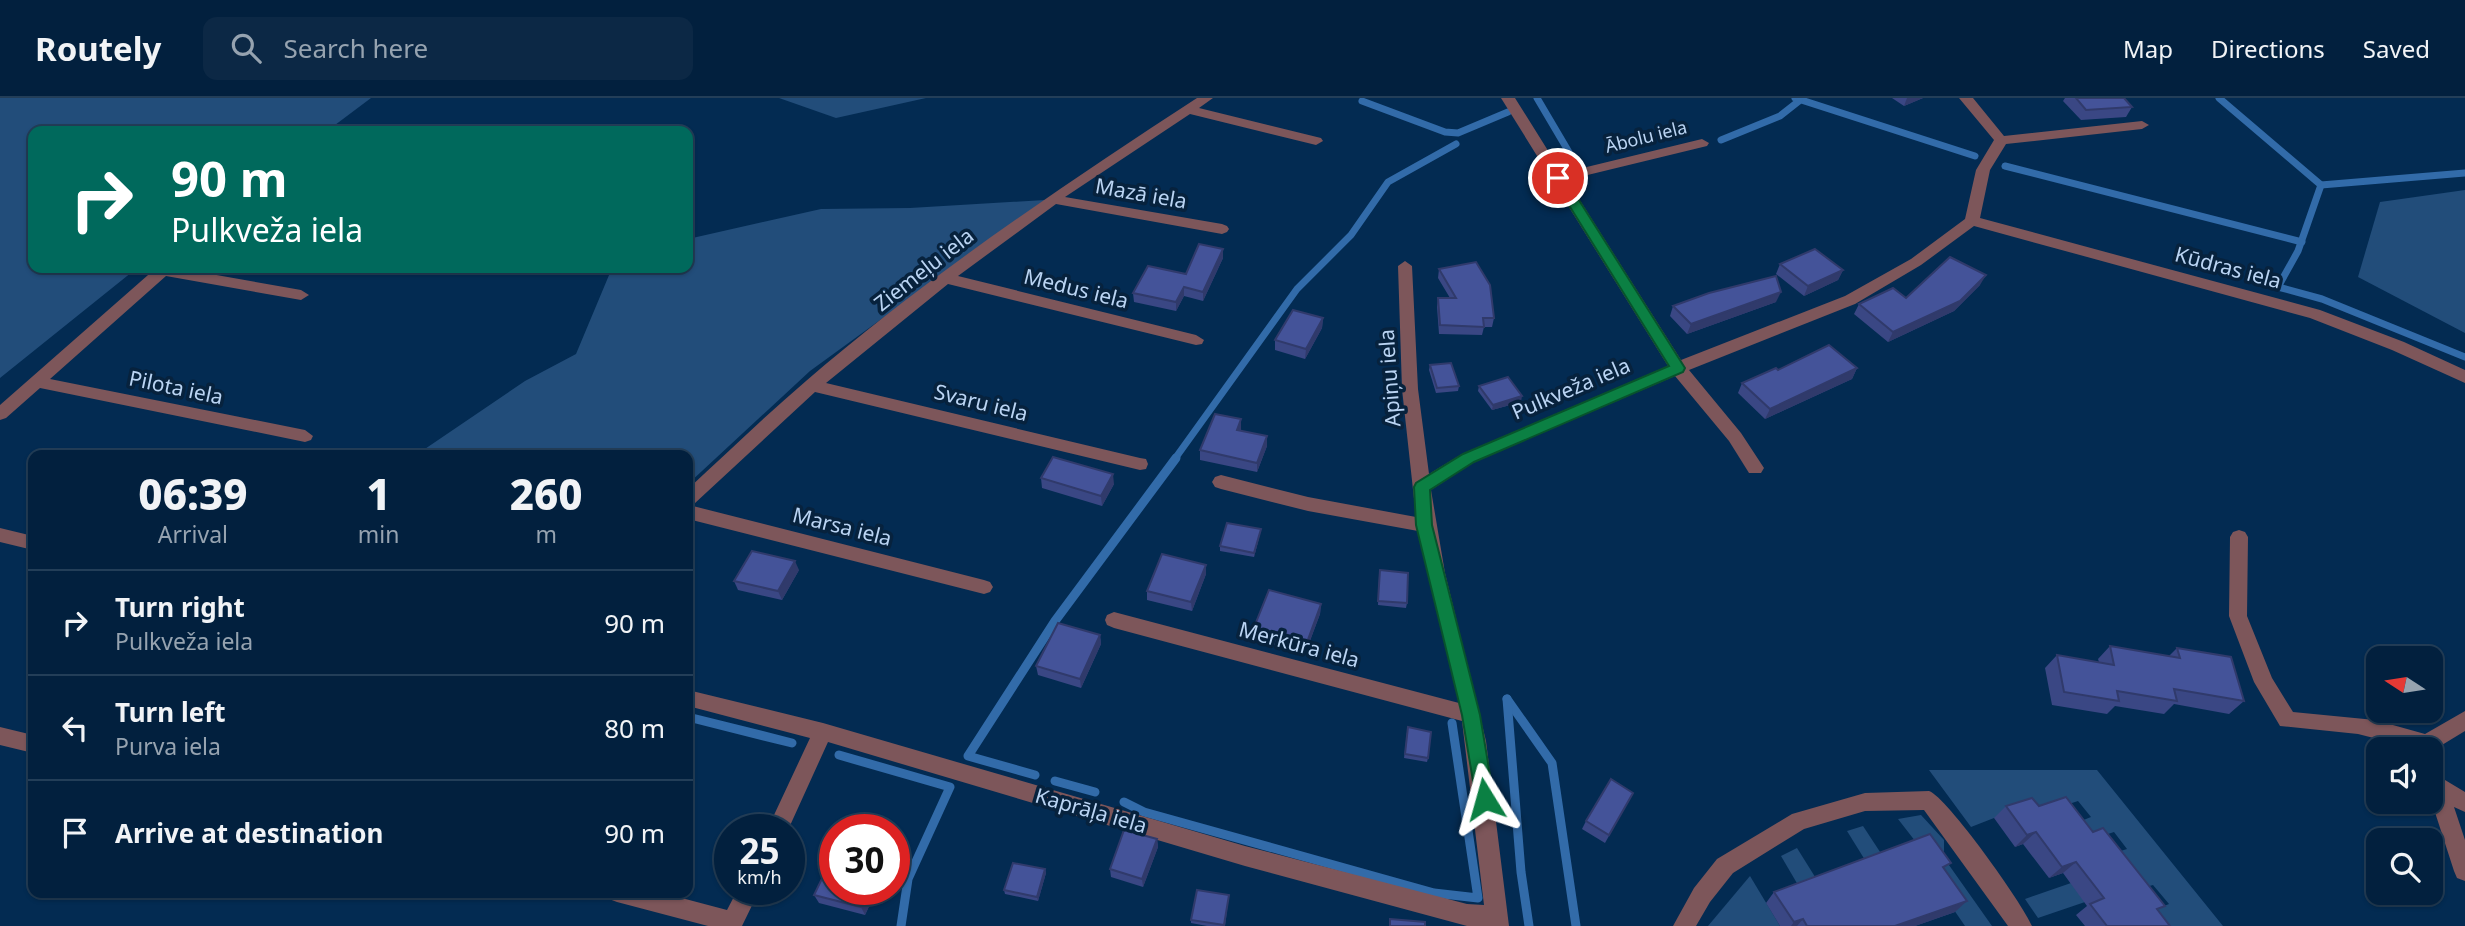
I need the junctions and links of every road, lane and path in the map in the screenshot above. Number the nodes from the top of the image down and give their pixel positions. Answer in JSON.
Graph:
{"nodes":[{"id":1,"x":1206,"y":98,"type":"edge"},
{"id":2,"x":1507,"y":98,"type":"edge"},
{"id":3,"x":1966,"y":98,"type":"edge"},
{"id":4,"x":1190,"y":110,"type":"junction"},
{"id":5,"x":2142,"y":125,"type":"dead end"},
{"id":6,"x":2001,"y":140,"type":"junction"},
{"id":7,"x":1316,"y":141,"type":"dead end"},
{"id":8,"x":1702,"y":143,"type":"dead end"},
{"id":9,"x":1558,"y":178,"type":"junction"},
{"id":10,"x":1053,"y":199,"type":"junction"},
{"id":11,"x":1972,"y":221,"type":"junction"},
{"id":12,"x":1222,"y":229,"type":"dead end"},
{"id":13,"x":1405,"y":266,"type":"dead end"},
{"id":14,"x":160,"y":273,"type":"edge"},
{"id":15,"x":185,"y":273,"type":"edge"},
{"id":16,"x":945,"y":278,"type":"junction"},
{"id":17,"x":302,"y":295,"type":"dead end"},
{"id":18,"x":1196,"y":340,"type":"dead end"},
{"id":19,"x":1678,"y":368,"type":"junction"},
{"id":20,"x":2465,"y":377,"type":"edge"},
{"id":21,"x":38,"y":382,"type":"junction"},
{"id":22,"x":812,"y":385,"type":"junction"},
{"id":23,"x":0,"y":414,"type":"edge"},
{"id":24,"x":305,"y":436,"type":"dead end"},
{"id":25,"x":1140,"y":464,"type":"dead end"},
{"id":26,"x":1755,"y":468,"type":"dead end"},
{"id":27,"x":1221,"y":482,"type":"dead end"},
{"id":28,"x":1422,"y":487,"type":"junction"},
{"id":29,"x":693,"y":494,"type":"edge"},
{"id":30,"x":693,"y":513,"type":"edge"},
{"id":31,"x":1424,"y":525,"type":"junction"},
{"id":32,"x":0,"y":535,"type":"edge"},
{"id":33,"x":2239,"y":537,"type":"dead end"},
{"id":34,"x":28,"y":542,"type":"edge"},
{"id":35,"x":984,"y":587,"type":"dead end"},
{"id":36,"x":1114,"y":620,"type":"dead end"},
{"id":37,"x":693,"y":699,"type":"edge"},
{"id":38,"x":1471,"y":715,"type":"junction"},
{"id":39,"x":2465,"y":720,"type":"edge"},
{"id":40,"x":823,"y":732,"type":"junction"},
{"id":41,"x":0,"y":736,"type":"edge"},
{"id":42,"x":2406,"y":737,"type":"edge"},
{"id":43,"x":2441,"y":737,"type":"edge"},
{"id":44,"x":28,"y":743,"type":"edge"},
{"id":45,"x":2443,"y":786,"type":"edge"},
{"id":46,"x":2465,"y":803,"type":"edge"},
{"id":47,"x":2443,"y":808,"type":"edge"},
{"id":48,"x":785,"y":814,"type":"edge"},
{"id":49,"x":2465,"y":871,"type":"edge"},
{"id":50,"x":640,"y":898,"type":"edge"},
{"id":51,"x":741,"y":905,"type":"edge"},
{"id":52,"x":1497,"y":921,"type":"edge"},
{"id":53,"x":1684,"y":926,"type":"edge"},
{"id":54,"x":2021,"y":926,"type":"edge"}],
"edges":[{"from":1,"to":4,"type":"street","name":"Ziemeļu iela"},
{"from":2,"to":9,"type":"street"},
{"from":3,"to":6,"type":"street"},
{"from":4,"to":7,"type":"street"},
{"from":4,"to":10,"type":"street","name":"Ziemeļu iela"},
{"from":5,"to":6,"type":"street"},
{"from":6,"to":11,"type":"street"},
{"from":8,"to":9,"type":"street","name":"Ābolu iela"},
{"from":9,"to":19,"type":"street"},
{"from":10,"to":12,"type":"street","name":"Mazā iela"},
{"from":10,"to":16,"type":"street","name":"Ziemeļu iela"},
{"from":11,"to":19,"type":"street","name":"Pulkveža iela"},
{"from":11,"to":20,"type":"street","name":"Kūdras iela"},
{"from":13,"to":28,"type":"street","name":"Apiņu iela"},
{"from":14,"to":21,"type":"street"},
{"from":15,"to":17,"type":"street"},
{"from":16,"to":18,"type":"street","name":"Medus iela"},
{"from":16,"to":22,"type":"street","name":"Ziemeļu iela"},
{"from":19,"to":26,"type":"street"},
{"from":19,"to":28,"type":"street","name":"Pulkveža iela"},
{"from":21,"to":23,"type":"street"},
{"from":21,"to":24,"type":"street","name":"Pilota iela"},
{"from":22,"to":25,"type":"street","name":"Svaru iela"},
{"from":22,"to":29,"type":"street","name":"Ziemeļu iela"},
{"from":27,"to":31,"type":"street"},
{"from":28,"to":31,"type":"street"},
{"from":30,"to":35,"type":"street","name":"Marsa iela"},
{"from":31,"to":38,"type":"street"},
{"from":32,"to":34,"type":"street"},
{"from":33,"to":42,"type":"street"},
{"from":36,"to":38,"type":"street","name":"Merkūra iela"},
{"from":37,"to":40,"type":"street","name":"Kaprāļa iela"},
{"from":38,"to":52,"type":"street"},
{"from":39,"to":43,"type":"street"},
{"from":40,"to":48,"type":"street"},
{"from":40,"to":52,"type":"street","name":"Kaprāļa iela"},
{"from":41,"to":44,"type":"street"},
{"from":45,"to":46,"type":"street"},
{"from":47,"to":49,"type":"street"},
{"from":50,"to":51,"type":"street"},
{"from":53,"to":54,"type":"street"}]}
